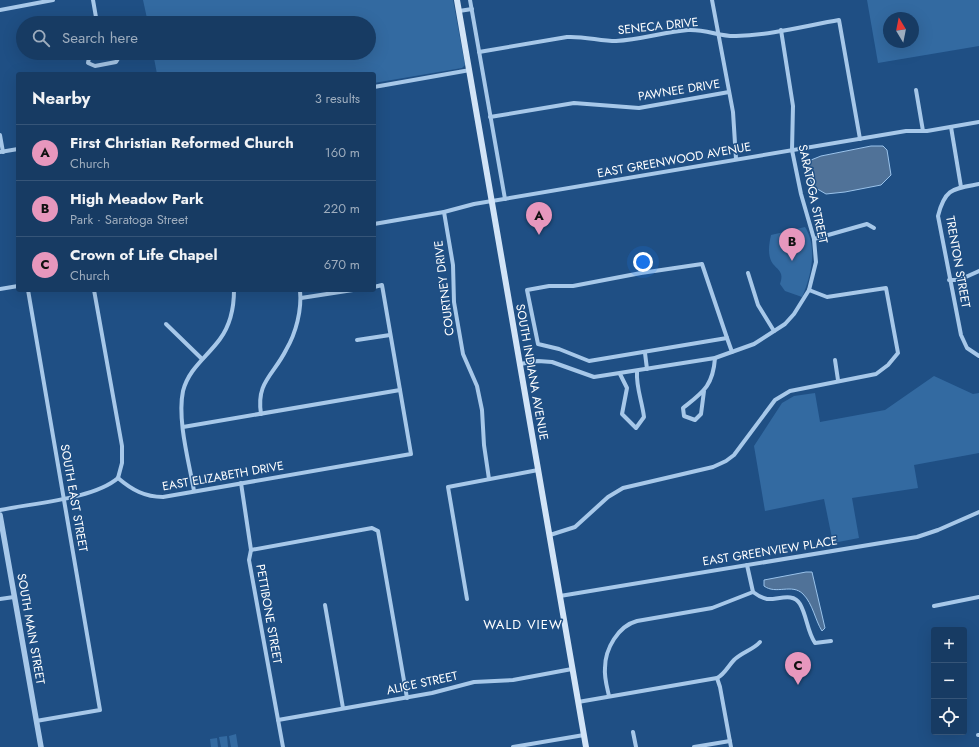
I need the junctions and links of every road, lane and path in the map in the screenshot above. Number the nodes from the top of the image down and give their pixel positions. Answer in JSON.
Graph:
{"nodes":[{"id":1,"x":52,"y":0,"type":"edge"},
{"id":2,"x":93,"y":0,"type":"edge"},
{"id":3,"x":458,"y":0,"type":"edge"},
{"id":4,"x":470,"y":0,"type":"edge"},
{"id":5,"x":712,"y":0,"type":"edge"},
{"id":6,"x":472,"y":9,"type":"junction"},
{"id":7,"x":0,"y":10,"type":"edge"},
{"id":8,"x":460,"y":11,"type":"junction"},
{"id":9,"x":96,"y":16,"type":"edge"},
{"id":10,"x":781,"y":30,"type":"junction"},
{"id":11,"x":717,"y":32,"type":"junction"},
{"id":12,"x":479,"y":52,"type":"junction"},
{"id":13,"x":87,"y":60,"type":"edge"},
{"id":14,"x":117,"y":60,"type":"edge"},
{"id":15,"x":470,"y":70,"type":"junction"},
{"id":16,"x":376,"y":87,"type":"edge"},
{"id":17,"x":916,"y":90,"type":"dead end"},
{"id":18,"x":728,"y":92,"type":"junction"},
{"id":19,"x":490,"y":116,"type":"junction"},
{"id":20,"x":979,"y":122,"type":"edge"},
{"id":21,"x":951,"y":127,"type":"junction"},
{"id":22,"x":923,"y":131,"type":"junction"},
{"id":23,"x":0,"y":135,"type":"edge"},
{"id":24,"x":860,"y":139,"type":"junction"},
{"id":25,"x":16,"y":149,"type":"edge"},
{"id":26,"x":792,"y":150,"type":"junction"},
{"id":27,"x":2,"y":152,"type":"edge"},
{"id":28,"x":736,"y":159,"type":"junction"},
{"id":29,"x":979,"y":184,"type":"edge"},
{"id":30,"x":961,"y":187,"type":"junction"},
{"id":31,"x":505,"y":199,"type":"junction"},
{"id":32,"x":492,"y":201,"type":"junction"},
{"id":33,"x":444,"y":212,"type":"junction"},
{"id":34,"x":376,"y":224,"type":"edge"},
{"id":35,"x":874,"y":228,"type":"dead end"},
{"id":36,"x":814,"y":239,"type":"junction"},
{"id":37,"x":979,"y":271,"type":"edge"},
{"id":38,"x":748,"y":273,"type":"dead end"},
{"id":39,"x":949,"y":280,"type":"junction"},
{"id":40,"x":16,"y":286,"type":"edge"},
{"id":41,"x":376,"y":286,"type":"edge"},
{"id":42,"x":0,"y":289,"type":"edge"},
{"id":43,"x":809,"y":290,"type":"junction"},
{"id":44,"x":28,"y":292,"type":"edge"},
{"id":45,"x":94,"y":292,"type":"edge"},
{"id":46,"x":234,"y":292,"type":"edge"},
{"id":47,"x":300,"y":292,"type":"edge"},
{"id":48,"x":340,"y":292,"type":"edge"},
{"id":49,"x":301,"y":298,"type":"junction"},
{"id":50,"x":166,"y":324,"type":"dead end"},
{"id":51,"x":774,"y":331,"type":"junction"},
{"id":52,"x":390,"y":335,"type":"junction"},
{"id":53,"x":727,"y":338,"type":"junction"},
{"id":54,"x":357,"y":340,"type":"dead end"},
{"id":55,"x":732,"y":352,"type":"junction"},
{"id":56,"x":645,"y":353,"type":"junction"},
{"id":57,"x":979,"y":356,"type":"edge"},
{"id":58,"x":202,"y":358,"type":"junction"},
{"id":59,"x":714,"y":358,"type":"junction"},
{"id":60,"x":835,"y":360,"type":"dead end"},
{"id":61,"x":520,"y":364,"type":"junction"},
{"id":62,"x":647,"y":369,"type":"junction"},
{"id":63,"x":637,"y":372,"type":"junction"},
{"id":64,"x":620,"y":374,"type":"junction"},
{"id":65,"x":838,"y":380,"type":"junction"},
{"id":66,"x":400,"y":390,"type":"junction"},
{"id":67,"x":704,"y":391,"type":"junction"},
{"id":68,"x":261,"y":414,"type":"junction"},
{"id":69,"x":183,"y":427,"type":"junction"},
{"id":70,"x":538,"y":470,"type":"junction"},
{"id":71,"x":118,"y":478,"type":"junction"},
{"id":72,"x":489,"y":479,"type":"junction"},
{"id":73,"x":241,"y":484,"type":"junction"},
{"id":74,"x":194,"y":491,"type":"junction"},
{"id":75,"x":63,"y":498,"type":"junction"},
{"id":76,"x":0,"y":510,"type":"edge"},
{"id":77,"x":979,"y":512,"type":"edge"},
{"id":78,"x":0,"y":515,"type":"edge"},
{"id":79,"x":550,"y":536,"type":"junction"},
{"id":80,"x":251,"y":550,"type":"junction"},
{"id":81,"x":747,"y":565,"type":"junction"},
{"id":82,"x":753,"y":592,"type":"junction"},
{"id":83,"x":560,"y":596,"type":"junction"},
{"id":84,"x":14,"y":597,"type":"junction"},
{"id":85,"x":979,"y":597,"type":"edge"},
{"id":86,"x":0,"y":599,"type":"edge"},
{"id":87,"x":467,"y":599,"type":"dead end"},
{"id":88,"x":325,"y":605,"type":"dead end"},
{"id":89,"x":934,"y":606,"type":"dead end"},
{"id":90,"x":831,"y":641,"type":"dead end"},
{"id":91,"x":760,"y":642,"type":"dead end"},
{"id":92,"x":572,"y":669,"type":"junction"},
{"id":93,"x":717,"y":678,"type":"junction"},
{"id":94,"x":609,"y":696,"type":"junction"},
{"id":95,"x":407,"y":698,"type":"junction"},
{"id":96,"x":578,"y":702,"type":"junction"},
{"id":97,"x":343,"y":708,"type":"junction"},
{"id":98,"x":278,"y":720,"type":"junction"},
{"id":99,"x":36,"y":722,"type":"junction"},
{"id":100,"x":633,"y":732,"type":"dead end"},
{"id":101,"x":584,"y":735,"type":"junction"},
{"id":102,"x":730,"y":741,"type":"junction"},
{"id":103,"x":41,"y":747,"type":"edge"},
{"id":104,"x":283,"y":747,"type":"edge"},
{"id":105,"x":513,"y":747,"type":"edge"},
{"id":106,"x":586,"y":747,"type":"edge"},
{"id":107,"x":636,"y":747,"type":"edge"},
{"id":108,"x":694,"y":747,"type":"edge"},
{"id":109,"x":731,"y":747,"type":"edge"}],
"edges":[{"from":1,"to":7,"type":"street"},
{"from":2,"to":9,"type":"street"},
{"from":3,"to":8,"type":"main road","name":"SOUTH INDIANA AVENUE"},
{"from":4,"to":6,"type":"street"},
{"from":5,"to":11,"type":"street"},
{"from":6,"to":8,"type":"street"},
{"from":6,"to":12,"type":"street"},
{"from":8,"to":15,"type":"main road","name":"SOUTH INDIANA AVENUE"},
{"from":10,"to":11,"type":"street","name":"SENECA DRIVE"},
{"from":10,"to":24,"type":"street","name":"SENECA DRIVE"},
{"from":10,"to":26,"type":"street","name":"SARATOGA STREET"},
{"from":11,"to":12,"type":"street","name":"SENECA DRIVE"},
{"from":11,"to":18,"type":"street"},
{"from":12,"to":19,"type":"street"},
{"from":13,"to":14,"type":"street"},
{"from":15,"to":16,"type":"street"},
{"from":15,"to":32,"type":"main road","name":"SOUTH INDIANA AVENUE"},
{"from":17,"to":22,"type":"street"},
{"from":18,"to":19,"type":"street","name":"PAWNEE DRIVE"},
{"from":18,"to":28,"type":"street"},
{"from":19,"to":31,"type":"street"},
{"from":20,"to":21,"type":"street","name":"EAST GREENWOOD AVENUE"},
{"from":21,"to":22,"type":"street","name":"EAST GREENWOOD AVENUE"},
{"from":21,"to":30,"type":"street"},
{"from":22,"to":24,"type":"street","name":"EAST GREENWOOD AVENUE"},
{"from":23,"to":27,"type":"street"},
{"from":24,"to":26,"type":"street","name":"EAST GREENWOOD AVENUE"},
{"from":25,"to":27,"type":"street"},
{"from":26,"to":28,"type":"street","name":"EAST GREENWOOD AVENUE"},
{"from":26,"to":36,"type":"street","name":"SARATOGA STREET"},
{"from":28,"to":31,"type":"street","name":"EAST GREENWOOD AVENUE"},
{"from":29,"to":30,"type":"street"},
{"from":30,"to":39,"type":"street","name":"TRENTON STREET"},
{"from":31,"to":32,"type":"street","name":"EAST GREENWOOD AVENUE"},
{"from":32,"to":33,"type":"street","name":"EAST GREENWOOD AVENUE"},
{"from":32,"to":61,"type":"main road","name":"SOUTH INDIANA AVENUE"},
{"from":33,"to":34,"type":"street","name":"EAST GREENWOOD AVENUE"},
{"from":33,"to":72,"type":"street","name":"COURTNEY DRIVE"},
{"from":35,"to":36,"type":"street"},
{"from":36,"to":43,"type":"street","name":"SARATOGA STREET"},
{"from":37,"to":39,"type":"street"},
{"from":38,"to":51,"type":"street"},
{"from":39,"to":57,"type":"street","name":"TRENTON STREET"},
{"from":40,"to":42,"type":"street"},
{"from":41,"to":52,"type":"street"},
{"from":43,"to":51,"type":"street","name":"SARATOGA STREET"},
{"from":43,"to":65,"type":"street"},
{"from":44,"to":75,"type":"street","name":"SOUTH EAST STREET"},
{"from":45,"to":71,"type":"street"},
{"from":46,"to":58,"type":"street"},
{"from":47,"to":49,"type":"street"},
{"from":48,"to":49,"type":"street"},
{"from":49,"to":68,"type":"street"},
{"from":50,"to":58,"type":"street"},
{"from":51,"to":55,"type":"street","name":"SARATOGA STREET"},
{"from":52,"to":54,"type":"street"},
{"from":52,"to":66,"type":"street"},
{"from":53,"to":55,"type":"street"},
{"from":53,"to":56,"type":"street"},
{"from":53,"to":56,"type":"street"},
{"from":55,"to":59,"type":"street","name":"SARATOGA STREET"},
{"from":56,"to":62,"type":"street"},
{"from":58,"to":69,"type":"street"},
{"from":59,"to":62,"type":"street","name":"SARATOGA STREET"},
{"from":59,"to":67,"type":"street"},
{"from":60,"to":65,"type":"street"},
{"from":61,"to":64,"type":"street","name":"SARATOGA STREET"},
{"from":61,"to":70,"type":"main road","name":"SOUTH INDIANA AVENUE"},
{"from":62,"to":63,"type":"street","name":"SARATOGA STREET"},
{"from":63,"to":64,"type":"street","name":"SARATOGA STREET"},
{"from":63,"to":64,"type":"street"},
{"from":65,"to":79,"type":"street"},
{"from":66,"to":68,"type":"street"},
{"from":66,"to":73,"type":"street","name":"EAST ELIZABETH DRIVE"},
{"from":67,"to":67,"type":"street"},
{"from":68,"to":69,"type":"street"},
{"from":69,"to":74,"type":"street"},
{"from":70,"to":72,"type":"street"},
{"from":70,"to":79,"type":"main road","name":"SOUTH INDIANA AVENUE"},
{"from":71,"to":74,"type":"street","name":"EAST ELIZABETH DRIVE"},
{"from":71,"to":75,"type":"street"},
{"from":72,"to":87,"type":"street"},
{"from":73,"to":74,"type":"street","name":"EAST ELIZABETH DRIVE"},
{"from":73,"to":80,"type":"street","name":"PETTIBONE STREET"},
{"from":75,"to":76,"type":"street"},
{"from":75,"to":99,"type":"street","name":"SOUTH EAST STREET"},
{"from":77,"to":81,"type":"street","name":"EAST GREENVIEW PLACE"},
{"from":78,"to":84,"type":"street","name":"SOUTH MAIN STREET"},
{"from":79,"to":83,"type":"main road","name":"SOUTH INDIANA AVENUE"},
{"from":80,"to":95,"type":"street"},
{"from":80,"to":98,"type":"street","name":"PETTIBONE STREET"},
{"from":81,"to":82,"type":"street"},
{"from":81,"to":83,"type":"street","name":"EAST GREENVIEW PLACE"},
{"from":82,"to":90,"type":"street"},
{"from":82,"to":94,"type":"street"},
{"from":83,"to":92,"type":"main road","name":"SOUTH INDIANA AVENUE"},
{"from":84,"to":86,"type":"street"},
{"from":84,"to":99,"type":"street","name":"SOUTH MAIN STREET"},
{"from":85,"to":89,"type":"street"},
{"from":88,"to":97,"type":"street"},
{"from":91,"to":93,"type":"street"},
{"from":92,"to":95,"type":"street","name":"ALICE STREET"},
{"from":92,"to":96,"type":"main road","name":"SOUTH INDIANA AVENUE"},
{"from":93,"to":94,"type":"street"},
{"from":93,"to":102,"type":"street"},
{"from":94,"to":96,"type":"street"},
{"from":95,"to":97,"type":"street","name":"ALICE STREET"},
{"from":96,"to":101,"type":"main road","name":"SOUTH INDIANA AVENUE"},
{"from":97,"to":98,"type":"street","name":"ALICE STREET"},
{"from":98,"to":104,"type":"street","name":"PETTIBONE STREET"},
{"from":99,"to":103,"type":"street","name":"SOUTH MAIN STREET"},
{"from":100,"to":107,"type":"street"},
{"from":101,"to":105,"type":"street"},
{"from":101,"to":106,"type":"main road","name":"SOUTH INDIANA AVENUE"},
{"from":102,"to":108,"type":"street"},
{"from":102,"to":109,"type":"street"}]}
